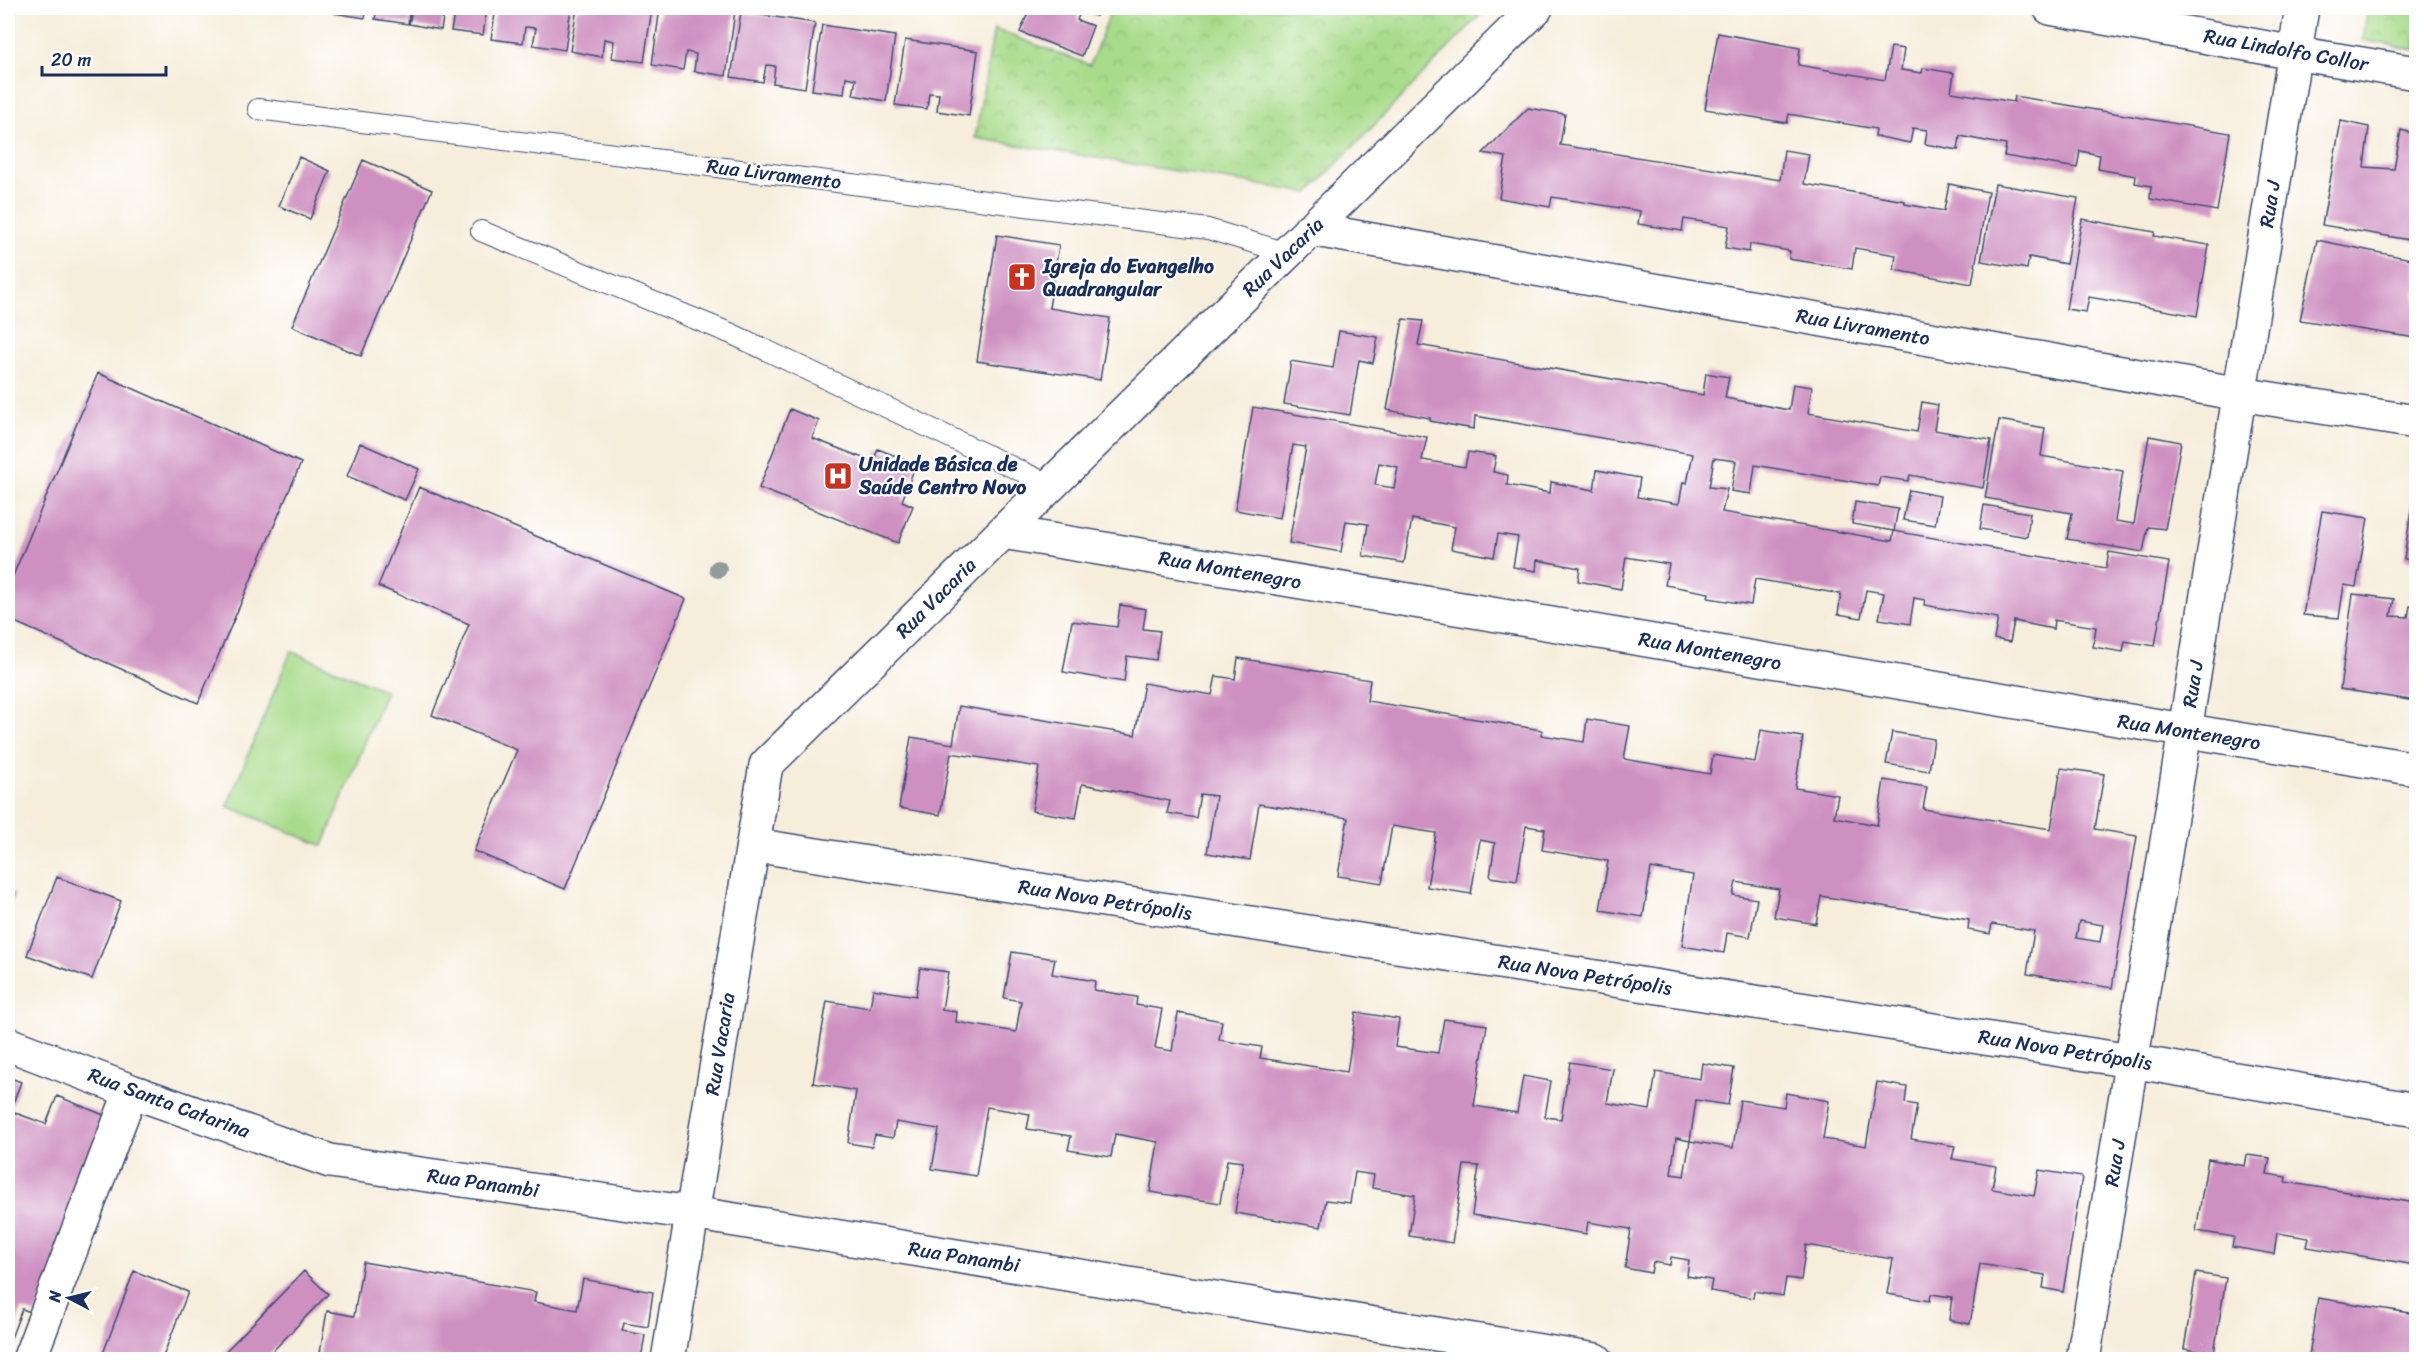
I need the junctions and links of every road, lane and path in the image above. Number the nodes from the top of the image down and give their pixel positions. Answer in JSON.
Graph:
{"nodes":[{"id":1,"x":1536,"y":8,"type":"edge"},
{"id":2,"x":2049,"y":8,"type":"edge"},
{"id":3,"x":2302,"y":8,"type":"edge"},
{"id":4,"x":2295,"y":53,"type":"junction"},
{"id":5,"x":2416,"y":73,"type":"edge"},
{"id":6,"x":258,"y":109,"type":"dead end"},
{"id":7,"x":1310,"y":229,"type":"junction"},
{"id":8,"x":481,"y":231,"type":"dead end"},
{"id":9,"x":1287,"y":252,"type":"junction"},
{"id":10,"x":2240,"y":394,"type":"junction"},
{"id":11,"x":2416,"y":422,"type":"edge"},
{"id":12,"x":1050,"y":485,"type":"junction"},
{"id":13,"x":1003,"y":532,"type":"junction"},
{"id":14,"x":2185,"y":731,"type":"junction"},
{"id":15,"x":2416,"y":769,"type":"edge"},
{"id":16,"x":753,"y":845,"type":"junction"},
{"id":17,"x":8,"y":1044,"type":"edge"},
{"id":18,"x":2131,"y":1060,"type":"junction"},
{"id":19,"x":131,"y":1091,"type":"junction"},
{"id":20,"x":2416,"y":1110,"type":"edge"},
{"id":21,"x":330,"y":1161,"type":"joint"},
{"id":22,"x":692,"y":1213,"type":"junction"},
{"id":23,"x":29,"y":1359,"type":"edge"},
{"id":24,"x":668,"y":1359,"type":"edge"},
{"id":25,"x":1596,"y":1359,"type":"edge"},
{"id":26,"x":2083,"y":1359,"type":"edge"}],
"edges":[{"from":1,"to":7,"type":"street","name":"Rua Vacaria"},
{"from":2,"to":4,"type":"street","name":"Rua Lindolfo Collor"},
{"from":3,"to":4,"type":"street","name":"Rua J"},
{"from":4,"to":5,"type":"street","name":"Rua Lindolfo Collor"},
{"from":4,"to":10,"type":"street","name":"Rua J"},
{"from":6,"to":9,"type":"lane","name":"Rua Livramento"},
{"from":7,"to":9,"type":"street","name":"Rua Vacaria"},
{"from":7,"to":10,"type":"street","name":"Rua Livramento"},
{"from":8,"to":12,"type":"lane"},
{"from":9,"to":12,"type":"street","name":"Rua Vacaria"},
{"from":10,"to":11,"type":"street","name":"Rua Livramento"},
{"from":10,"to":14,"type":"street","name":"Rua J"},
{"from":12,"to":13,"type":"street","name":"Rua Vacaria"},
{"from":13,"to":14,"type":"street","name":"Rua Montenegro"},
{"from":13,"to":16,"type":"street","name":"Rua Vacaria"},
{"from":14,"to":15,"type":"street","name":"Rua Montenegro"},
{"from":14,"to":18,"type":"street","name":"Rua J"},
{"from":16,"to":18,"type":"street","name":"Rua Nova Petrópolis"},
{"from":16,"to":22,"type":"street","name":"Rua Vacaria"},
{"from":17,"to":19,"type":"street","name":"Rua Santa Catarina"},
{"from":18,"to":20,"type":"street","name":"Rua Nova Petrópolis"},
{"from":18,"to":26,"type":"street","name":"Rua J"},
{"from":19,"to":21,"type":"street","name":"Rua Santa Catarina"},
{"from":19,"to":23,"type":"street"},
{"from":21,"to":22,"type":"street","name":"Rua Panambi"},
{"from":22,"to":24,"type":"street","name":"Rua Vacaria"},
{"from":22,"to":25,"type":"street","name":"Rua Panambi"}]}
